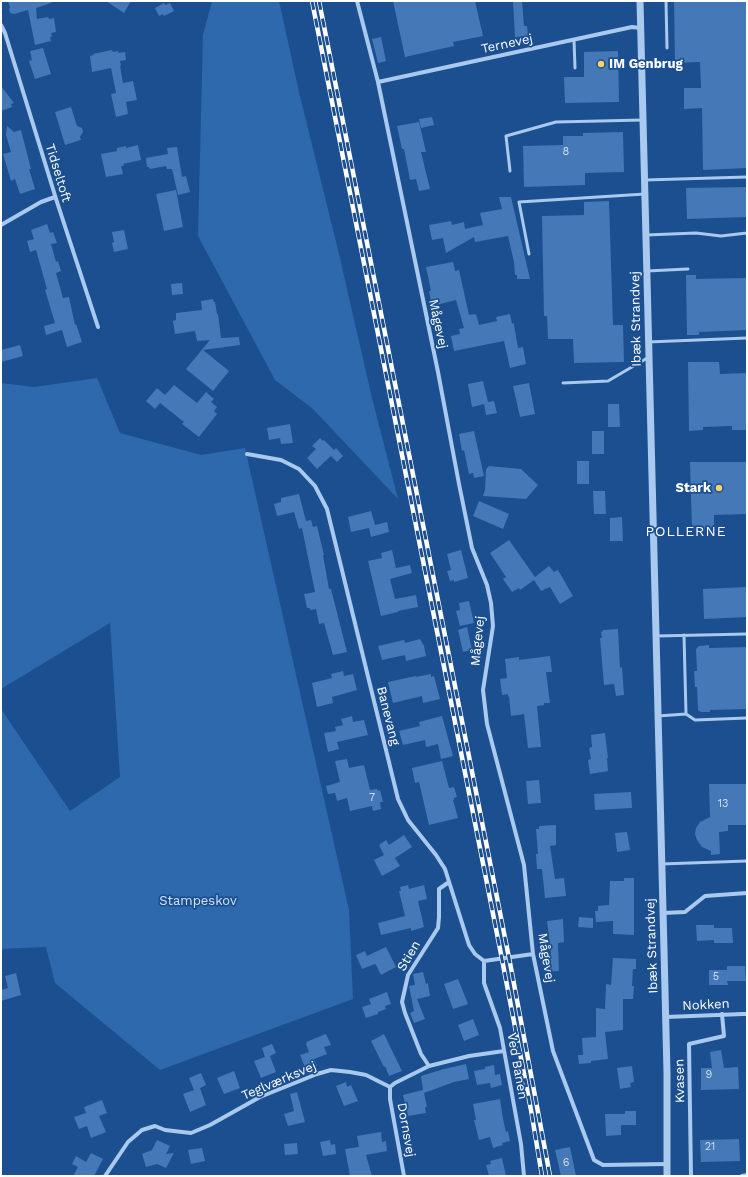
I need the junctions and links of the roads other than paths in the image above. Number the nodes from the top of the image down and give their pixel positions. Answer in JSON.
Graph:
{"nodes":[{"id":1,"x":357,"y":1,"type":"edge"},
{"id":2,"x":640,"y":1,"type":"edge"},
{"id":3,"x":666,"y":1,"type":"edge"},
{"id":4,"x":1,"y":25,"type":"edge"},
{"id":5,"x":640,"y":28,"type":"junction"},
{"id":6,"x":574,"y":40,"type":"junction"},
{"id":7,"x":667,"y":48,"type":"dead end"},
{"id":8,"x":575,"y":68,"type":"dead end"},
{"id":9,"x":378,"y":82,"type":"junction"},
{"id":10,"x":643,"y":120,"type":"junction"},
{"id":11,"x":510,"y":171,"type":"dead end"},
{"id":12,"x":747,"y":177,"type":"edge"},
{"id":13,"x":645,"y":180,"type":"junction"},
{"id":14,"x":645,"y":194,"type":"junction"},
{"id":15,"x":55,"y":197,"type":"junction"},
{"id":16,"x":1,"y":225,"type":"edge"},
{"id":17,"x":747,"y":232,"type":"edge"},
{"id":18,"x":646,"y":235,"type":"junction"},
{"id":19,"x":529,"y":254,"type":"dead end"},
{"id":20,"x":688,"y":270,"type":"dead end"},
{"id":21,"x":647,"y":271,"type":"junction"},
{"id":22,"x":98,"y":327,"type":"dead end"},
{"id":23,"x":747,"y":338,"type":"edge"},
{"id":24,"x":648,"y":342,"type":"junction"},
{"id":25,"x":649,"y":357,"type":"junction"},
{"id":26,"x":564,"y":383,"type":"dead end"},
{"id":27,"x":247,"y":454,"type":"dead end"},
{"id":28,"x":747,"y":634,"type":"edge"},
{"id":29,"x":684,"y":635,"type":"junction"},
{"id":30,"x":656,"y":636,"type":"junction"},
{"id":31,"x":686,"y":714,"type":"junction"},
{"id":32,"x":658,"y":716,"type":"junction"},
{"id":33,"x":747,"y":718,"type":"edge"},
{"id":34,"x":747,"y":861,"type":"edge"},
{"id":35,"x":662,"y":864,"type":"junction"},
{"id":36,"x":449,"y":882,"type":"junction"},
{"id":37,"x":747,"y":893,"type":"edge"},
{"id":38,"x":663,"y":913,"type":"junction"},
{"id":39,"x":533,"y":954,"type":"junction"},
{"id":40,"x":484,"y":961,"type":"junction"},
{"id":41,"x":722,"y":1014,"type":"junction"},
{"id":42,"x":747,"y":1014,"type":"edge"},
{"id":43,"x":666,"y":1017,"type":"junction"},
{"id":44,"x":504,"y":1051,"type":"junction"},
{"id":45,"x":429,"y":1066,"type":"junction"},
{"id":46,"x":390,"y":1087,"type":"junction"},
{"id":47,"x":667,"y":1164,"type":"junction"},
{"id":48,"x":747,"y":1175,"type":"edge"},
{"id":49,"x":105,"y":1176,"type":"edge"},
{"id":50,"x":404,"y":1176,"type":"edge"},
{"id":51,"x":524,"y":1176,"type":"edge"},
{"id":52,"x":667,"y":1176,"type":"edge"},
{"id":53,"x":691,"y":1176,"type":"edge"},
{"id":54,"x":742,"y":1176,"type":"edge"}],
"edges":[{"from":1,"to":9,"type":"street","name":"Mågevej"},
{"from":2,"to":5,"type":"street","name":"Ibæk Strandvej"},
{"from":3,"to":7,"type":"lane"},
{"from":4,"to":15,"type":"street","name":"Tidseltoft"},
{"from":5,"to":6,"type":"street","name":"Ternevej"},
{"from":5,"to":10,"type":"street","name":"Ibæk Strandvej"},
{"from":6,"to":8,"type":"lane"},
{"from":6,"to":9,"type":"street","name":"Ternevej"},
{"from":9,"to":39,"type":"street","name":"Mågevej"},
{"from":10,"to":11,"type":"lane"},
{"from":10,"to":13,"type":"street","name":"Ibæk Strandvej"},
{"from":12,"to":13,"type":"lane"},
{"from":13,"to":14,"type":"street","name":"Ibæk Strandvej"},
{"from":14,"to":18,"type":"street","name":"Ibæk Strandvej"},
{"from":14,"to":19,"type":"lane"},
{"from":15,"to":16,"type":"street"},
{"from":15,"to":22,"type":"street","name":"Tidseltoft"},
{"from":17,"to":18,"type":"lane"},
{"from":18,"to":21,"type":"street","name":"Ibæk Strandvej"},
{"from":20,"to":21,"type":"lane"},
{"from":21,"to":24,"type":"street","name":"Ibæk Strandvej"},
{"from":23,"to":24,"type":"lane"},
{"from":24,"to":25,"type":"street","name":"Ibæk Strandvej"},
{"from":25,"to":26,"type":"lane"},
{"from":25,"to":30,"type":"street","name":"Ibæk Strandvej"},
{"from":27,"to":36,"type":"street","name":"Banevang"},
{"from":28,"to":29,"type":"lane"},
{"from":29,"to":30,"type":"lane"},
{"from":29,"to":31,"type":"lane"},
{"from":30,"to":32,"type":"street","name":"Ibæk Strandvej"},
{"from":31,"to":32,"type":"lane"},
{"from":31,"to":33,"type":"lane"},
{"from":32,"to":35,"type":"street","name":"Ibæk Strandvej"},
{"from":34,"to":35,"type":"lane"},
{"from":35,"to":38,"type":"street","name":"Ibæk Strandvej"},
{"from":36,"to":40,"type":"street","name":"Banevang"},
{"from":36,"to":45,"type":"street","name":"Stien"},
{"from":37,"to":38,"type":"street"},
{"from":38,"to":43,"type":"street","name":"Ibæk Strandvej"},
{"from":39,"to":40,"type":"street"},
{"from":39,"to":47,"type":"street","name":"Mågevej"},
{"from":40,"to":44,"type":"street","name":"Ved Banen"},
{"from":41,"to":42,"type":"street","name":"Nokken"},
{"from":41,"to":43,"type":"street","name":"Nokken"},
{"from":41,"to":53,"type":"street","name":"Kvasen"},
{"from":43,"to":47,"type":"street","name":"Ibæk Strandvej"},
{"from":44,"to":45,"type":"street"},
{"from":44,"to":51,"type":"street","name":"Ved Banen"},
{"from":45,"to":46,"type":"street"},
{"from":46,"to":49,"type":"street","name":"Teglværksvej"},
{"from":46,"to":50,"type":"street","name":"Dornsvej"},
{"from":47,"to":52,"type":"street","name":"Ibæk Strandvej"},
{"from":48,"to":54,"type":"street"}]}
